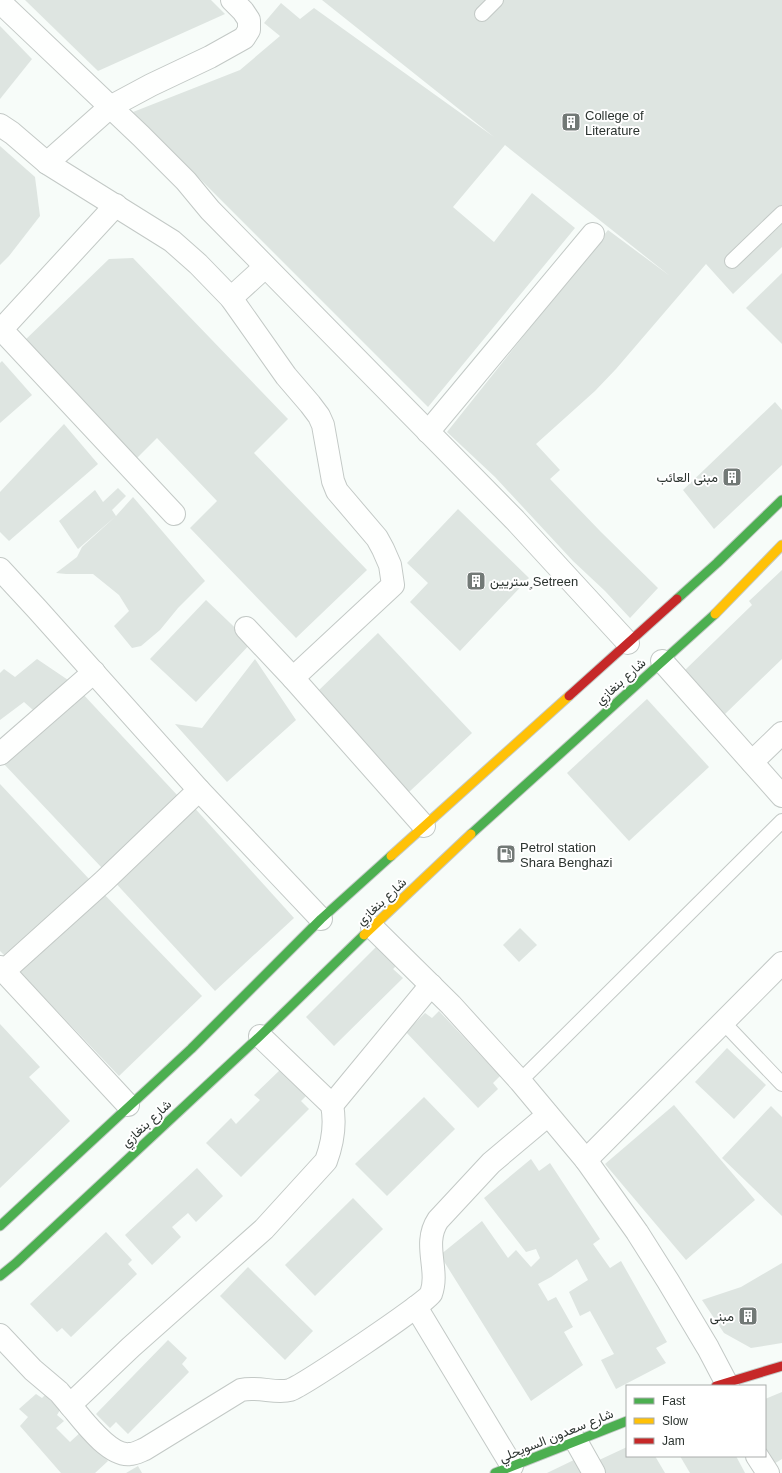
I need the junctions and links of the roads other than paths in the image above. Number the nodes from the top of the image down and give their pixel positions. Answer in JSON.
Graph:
{"nodes":[{"id":1,"x":232,"y":0,"type":"edge"},
{"id":2,"x":496,"y":0,"type":"edge"},
{"id":3,"x":0,"y":2,"type":"edge"},
{"id":4,"x":482,"y":14,"type":"dead end"},
{"id":5,"x":110,"y":107,"type":"junction"},
{"id":6,"x":0,"y":125,"type":"edge"},
{"id":7,"x":47,"y":163,"type":"junction"},
{"id":8,"x":116,"y":206,"type":"junction"},
{"id":9,"x":782,"y":213,"type":"edge"},
{"id":10,"x":593,"y":234,"type":"dead end"},
{"id":11,"x":732,"y":261,"type":"dead end"},
{"id":12,"x":265,"y":267,"type":"junction"},
{"id":13,"x":231,"y":298,"type":"junction"},
{"id":14,"x":1,"y":330,"type":"edge"},
{"id":15,"x":428,"y":432,"type":"junction"},
{"id":16,"x":782,"y":500,"type":"edge"},
{"id":17,"x":174,"y":514,"type":"dead end"},
{"id":18,"x":782,"y":545,"type":"edge"},
{"id":19,"x":0,"y":569,"type":"edge"},
{"id":20,"x":246,"y":628,"type":"dead end"},
{"id":21,"x":628,"y":643,"type":"junction"},
{"id":22,"x":662,"y":662,"type":"junction"},
{"id":23,"x":94,"y":672,"type":"junction"},
{"id":24,"x":293,"y":678,"type":"junction"},
{"id":25,"x":782,"y":733,"type":"edge"},
{"id":26,"x":0,"y":754,"type":"edge"},
{"id":27,"x":752,"y":762,"type":"junction"},
{"id":28,"x":199,"y":790,"type":"junction"},
{"id":29,"x":782,"y":796,"type":"edge"},
{"id":30,"x":782,"y":821,"type":"edge"},
{"id":31,"x":424,"y":826,"type":"junction"},
{"id":32,"x":321,"y":919,"type":"junction"},
{"id":33,"x":372,"y":927,"type":"junction"},
{"id":34,"x":782,"y":963,"type":"edge"},
{"id":35,"x":2,"y":969,"type":"edge"},
{"id":36,"x":431,"y":985,"type":"junction"},
{"id":37,"x":723,"y":1022,"type":"junction"},
{"id":38,"x":260,"y":1036,"type":"junction"},
{"id":39,"x":520,"y":1081,"type":"junction"},
{"id":40,"x":782,"y":1084,"type":"edge"},
{"id":41,"x":128,"y":1105,"type":"junction"},
{"id":42,"x":332,"y":1105,"type":"junction"},
{"id":43,"x":548,"y":1115,"type":"junction"},
{"id":44,"x":586,"y":1160,"type":"junction"},
{"id":45,"x":0,"y":1226,"type":"edge"},
{"id":46,"x":0,"y":1276,"type":"edge"},
{"id":47,"x":416,"y":1307,"type":"junction"},
{"id":48,"x":0,"y":1335,"type":"edge"},
{"id":49,"x":782,"y":1366,"type":"edge"},
{"id":50,"x":724,"y":1385,"type":"edge"},
{"id":51,"x":70,"y":1405,"type":"junction"},
{"id":52,"x":626,"y":1421,"type":"edge"},
{"id":53,"x":576,"y":1441,"type":"junction"},
{"id":54,"x":758,"y":1457,"type":"edge"},
{"id":55,"x":504,"y":1470,"type":"edge"},
{"id":56,"x":594,"y":1473,"type":"edge"},
{"id":57,"x":768,"y":1473,"type":"edge"}],
"edges":[{"from":1,"to":5,"type":"street"},
{"from":2,"to":4,"type":"lane"},
{"from":3,"to":5,"type":"street"},
{"from":5,"to":7,"type":"street"},
{"from":5,"to":12,"type":"street"},
{"from":6,"to":7,"type":"street"},
{"from":7,"to":8,"type":"street"},
{"from":8,"to":13,"type":"street"},
{"from":8,"to":14,"type":"street"},
{"from":9,"to":11,"type":"lane"},
{"from":10,"to":15,"type":"street"},
{"from":12,"to":13,"type":"street"},
{"from":12,"to":15,"type":"street"},
{"from":13,"to":24,"type":"street"},
{"from":14,"to":17,"type":"street"},
{"from":15,"to":21,"type":"street"},
{"from":16,"to":21,"type":"main road","name":"شارع بنغازي"},
{"from":18,"to":22,"type":"main road","name":"شارع بنغازي"},
{"from":19,"to":23,"type":"street"},
{"from":20,"to":24,"type":"street"},
{"from":21,"to":31,"type":"main road","name":"شارع بنغازي"},
{"from":22,"to":27,"type":"street"},
{"from":22,"to":33,"type":"main road","name":"شارع بنغازي"},
{"from":23,"to":26,"type":"street"},
{"from":23,"to":28,"type":"street"},
{"from":24,"to":31,"type":"street"},
{"from":25,"to":27,"type":"street"},
{"from":27,"to":29,"type":"street"},
{"from":28,"to":32,"type":"street"},
{"from":28,"to":35,"type":"street"},
{"from":30,"to":39,"type":"lane"},
{"from":31,"to":32,"type":"main road","name":"شارع بنغازي"},
{"from":32,"to":41,"type":"main road","name":"شارع بنغازي"},
{"from":33,"to":36,"type":"street"},
{"from":33,"to":38,"type":"main road","name":"شارع بنغازي"},
{"from":34,"to":37,"type":"street"},
{"from":35,"to":41,"type":"street"},
{"from":36,"to":39,"type":"street"},
{"from":36,"to":42,"type":"street"},
{"from":37,"to":40,"type":"lane"},
{"from":37,"to":44,"type":"street"},
{"from":38,"to":42,"type":"street"},
{"from":38,"to":46,"type":"main road","name":"شارع بنغازي"},
{"from":39,"to":43,"type":"street"},
{"from":41,"to":45,"type":"main road","name":"شارع بنغازي"},
{"from":42,"to":51,"type":"street"},
{"from":43,"to":44,"type":"street"},
{"from":43,"to":47,"type":"street"},
{"from":44,"to":50,"type":"street"},
{"from":47,"to":51,"type":"street"},
{"from":47,"to":55,"type":"street"},
{"from":48,"to":51,"type":"street"},
{"from":49,"to":50,"type":"main road"},
{"from":52,"to":53,"type":"main road","name":"شارع سعدون السويحلي"},
{"from":53,"to":55,"type":"main road","name":"شارع سعدون السويحلي"},
{"from":53,"to":56,"type":"street"},
{"from":54,"to":57,"type":"street"}]}
